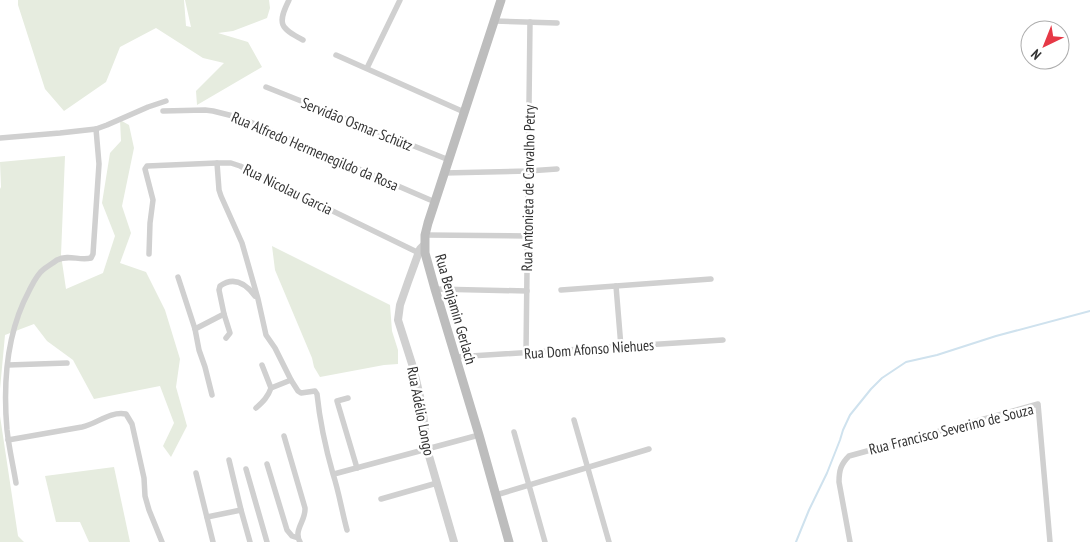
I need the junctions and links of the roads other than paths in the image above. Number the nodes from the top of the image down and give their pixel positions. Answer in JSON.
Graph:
{"nodes":[{"id":1,"x":289,"y":0,"type":"edge"},
{"id":2,"x":400,"y":0,"type":"edge"},
{"id":3,"x":501,"y":0,"type":"edge"},
{"id":4,"x":495,"y":21,"type":"junction"},
{"id":5,"x":530,"y":22,"type":"junction"},
{"id":6,"x":557,"y":23,"type":"dead end"},
{"id":7,"x":304,"y":40,"type":"dead end"},
{"id":8,"x":336,"y":55,"type":"dead end"},
{"id":9,"x":367,"y":68,"type":"junction"},
{"id":10,"x":266,"y":87,"type":"dead end"},
{"id":11,"x":166,"y":101,"type":"dead end"},
{"id":12,"x":163,"y":111,"type":"dead end"},
{"id":13,"x":464,"y":112,"type":"junction"},
{"id":14,"x":96,"y":128,"type":"junction"},
{"id":15,"x":0,"y":138,"type":"edge"},
{"id":16,"x":449,"y":160,"type":"junction"},
{"id":17,"x":217,"y":163,"type":"junction"},
{"id":18,"x":557,"y":169,"type":"dead end"},
{"id":19,"x":528,"y":171,"type":"junction"},
{"id":20,"x":444,"y":173,"type":"junction"},
{"id":21,"x":435,"y":202,"type":"junction"},
{"id":22,"x":425,"y":235,"type":"junction"},
{"id":23,"x":528,"y":236,"type":"junction"},
{"id":24,"x":422,"y":250,"type":"junction"},
{"id":25,"x":150,"y":254,"type":"dead end"},
{"id":26,"x":178,"y":277,"type":"dead end"},
{"id":27,"x":711,"y":279,"type":"dead end"},
{"id":28,"x":616,"y":286,"type":"junction"},
{"id":29,"x":435,"y":289,"type":"junction"},
{"id":30,"x":561,"y":290,"type":"dead end"},
{"id":31,"x":527,"y":291,"type":"junction"},
{"id":32,"x":258,"y":299,"type":"junction"},
{"id":33,"x":224,"y":314,"type":"junction"},
{"id":34,"x":195,"y":329,"type":"junction"},
{"id":35,"x":226,"y":338,"type":"dead end"},
{"id":36,"x":723,"y":340,"type":"dead end"},
{"id":37,"x":621,"y":347,"type":"junction"},
{"id":38,"x":526,"y":353,"type":"junction"},
{"id":39,"x":455,"y":357,"type":"junction"},
{"id":40,"x":67,"y":362,"type":"dead end"},
{"id":41,"x":8,"y":365,"type":"junction"},
{"id":42,"x":262,"y":365,"type":"dead end"},
{"id":43,"x":291,"y":380,"type":"junction"},
{"id":44,"x":271,"y":388,"type":"junction"},
{"id":45,"x":212,"y":395,"type":"dead end"},
{"id":46,"x":348,"y":398,"type":"dead end"},
{"id":47,"x":256,"y":408,"type":"dead end"},
{"id":48,"x":574,"y":420,"type":"dead end"},
{"id":49,"x":514,"y":432,"type":"dead end"},
{"id":50,"x":479,"y":434,"type":"junction"},
{"id":51,"x":284,"y":436,"type":"dead end"},
{"id":52,"x":8,"y":440,"type":"junction"},
{"id":53,"x":427,"y":449,"type":"junction"},
{"id":54,"x":649,"y":449,"type":"dead end"},
{"id":55,"x":229,"y":460,"type":"dead end"},
{"id":56,"x":267,"y":464,"type":"dead end"},
{"id":57,"x":588,"y":467,"type":"junction"},
{"id":58,"x":356,"y":468,"type":"junction"},
{"id":59,"x":246,"y":469,"type":"dead end"},
{"id":60,"x":196,"y":473,"type":"dead end"},
{"id":61,"x":334,"y":474,"type":"junction"},
{"id":62,"x":16,"y":483,"type":"dead end"},
{"id":63,"x":437,"y":483,"type":"junction"},
{"id":64,"x":529,"y":485,"type":"junction"},
{"id":65,"x":496,"y":495,"type":"junction"},
{"id":66,"x":380,"y":498,"type":"dead end"},
{"id":67,"x":241,"y":510,"type":"junction"},
{"id":68,"x":206,"y":517,"type":"junction"},
{"id":69,"x":347,"y":530,"type":"dead end"},
{"id":70,"x":299,"y":540,"type":"edge"},
{"id":71,"x":162,"y":542,"type":"edge"},
{"id":72,"x":213,"y":542,"type":"edge"},
{"id":73,"x":250,"y":542,"type":"edge"},
{"id":74,"x":267,"y":542,"type":"edge"},
{"id":75,"x":454,"y":542,"type":"edge"},
{"id":76,"x":509,"y":542,"type":"edge"},
{"id":77,"x":545,"y":542,"type":"edge"},
{"id":78,"x":609,"y":542,"type":"edge"},
{"id":79,"x":850,"y":542,"type":"edge"},
{"id":80,"x":1050,"y":542,"type":"edge"}],
"edges":[{"from":1,"to":7,"type":"street"},
{"from":2,"to":9,"type":"street"},
{"from":3,"to":4,"type":"main road","name":"Rua Benjamin Gerlach"},
{"from":4,"to":5,"type":"street"},
{"from":4,"to":13,"type":"main road","name":"Rua Benjamin Gerlach"},
{"from":5,"to":6,"type":"street"},
{"from":5,"to":19,"type":"street","name":"Rua Antonieta de Carvalho Petry"},
{"from":8,"to":9,"type":"street"},
{"from":9,"to":13,"type":"street"},
{"from":10,"to":16,"type":"street","name":"Servidão Osmar Schütz"},
{"from":11,"to":14,"type":"street"},
{"from":12,"to":21,"type":"street","name":"Rua Alfredo Hermenegildo da Rosa"},
{"from":13,"to":16,"type":"main road","name":"Rua Benjamin Gerlach"},
{"from":14,"to":15,"type":"street"},
{"from":14,"to":41,"type":"street"},
{"from":16,"to":20,"type":"main road","name":"Rua Benjamin Gerlach"},
{"from":17,"to":24,"type":"street","name":"Rua Nicolau Garcia"},
{"from":17,"to":25,"type":"street","name":"Rua Nicolau Garcia"},
{"from":17,"to":32,"type":"street"},
{"from":18,"to":19,"type":"street"},
{"from":19,"to":20,"type":"street"},
{"from":19,"to":23,"type":"street","name":"Rua Antonieta de Carvalho Petry"},
{"from":20,"to":21,"type":"main road","name":"Rua Benjamin Gerlach"},
{"from":21,"to":22,"type":"main road","name":"Rua Benjamin Gerlach"},
{"from":22,"to":23,"type":"street"},
{"from":22,"to":24,"type":"main road","name":"Rua Benjamin Gerlach"},
{"from":23,"to":31,"type":"street","name":"Rua Antonieta de Carvalho Petry"},
{"from":24,"to":29,"type":"main road","name":"Rua Benjamin Gerlach"},
{"from":24,"to":53,"type":"street","name":"Rua Adélio Longo"},
{"from":26,"to":34,"type":"street"},
{"from":27,"to":28,"type":"street"},
{"from":28,"to":30,"type":"street"},
{"from":28,"to":37,"type":"street"},
{"from":29,"to":31,"type":"street"},
{"from":29,"to":39,"type":"main road","name":"Rua Benjamin Gerlach"},
{"from":31,"to":38,"type":"street","name":"Rua Antonieta de Carvalho Petry"},
{"from":32,"to":33,"type":"street"},
{"from":32,"to":43,"type":"street"},
{"from":33,"to":34,"type":"street"},
{"from":33,"to":35,"type":"street"},
{"from":34,"to":45,"type":"street"},
{"from":36,"to":37,"type":"street","name":"Rua Dom Afonso Niehues"},
{"from":37,"to":38,"type":"street","name":"Rua Dom Afonso Niehues"},
{"from":38,"to":39,"type":"street","name":"Rua Dom Afonso Niehues"},
{"from":39,"to":50,"type":"main road","name":"Rua Benjamin Gerlach"},
{"from":40,"to":41,"type":"street"},
{"from":41,"to":52,"type":"street"},
{"from":42,"to":44,"type":"street"},
{"from":43,"to":44,"type":"street"},
{"from":43,"to":61,"type":"street"},
{"from":44,"to":47,"type":"street"},
{"from":46,"to":58,"type":"street"},
{"from":48,"to":57,"type":"street"},
{"from":49,"to":64,"type":"street"},
{"from":50,"to":53,"type":"street"},
{"from":50,"to":65,"type":"main road","name":"Rua Benjamin Gerlach"},
{"from":51,"to":70,"type":"street"},
{"from":52,"to":62,"type":"street"},
{"from":52,"to":71,"type":"street"},
{"from":53,"to":58,"type":"street"},
{"from":53,"to":63,"type":"street","name":"Rua Adélio Longo"},
{"from":54,"to":57,"type":"street"},
{"from":55,"to":67,"type":"street"},
{"from":56,"to":70,"type":"street"},
{"from":57,"to":64,"type":"street"},
{"from":57,"to":78,"type":"street"},
{"from":58,"to":61,"type":"street"},
{"from":59,"to":74,"type":"street"},
{"from":60,"to":68,"type":"street"},
{"from":61,"to":69,"type":"street"},
{"from":63,"to":66,"type":"street"},
{"from":63,"to":75,"type":"street","name":"Rua Adélio Longo"},
{"from":64,"to":65,"type":"street"},
{"from":64,"to":77,"type":"street"},
{"from":65,"to":76,"type":"main road","name":"Rua Benjamin Gerlach"},
{"from":67,"to":68,"type":"street"},
{"from":67,"to":73,"type":"street"},
{"from":68,"to":72,"type":"street"},
{"from":79,"to":80,"type":"street","name":"Rua Francisco Severino de Souza"}]}
